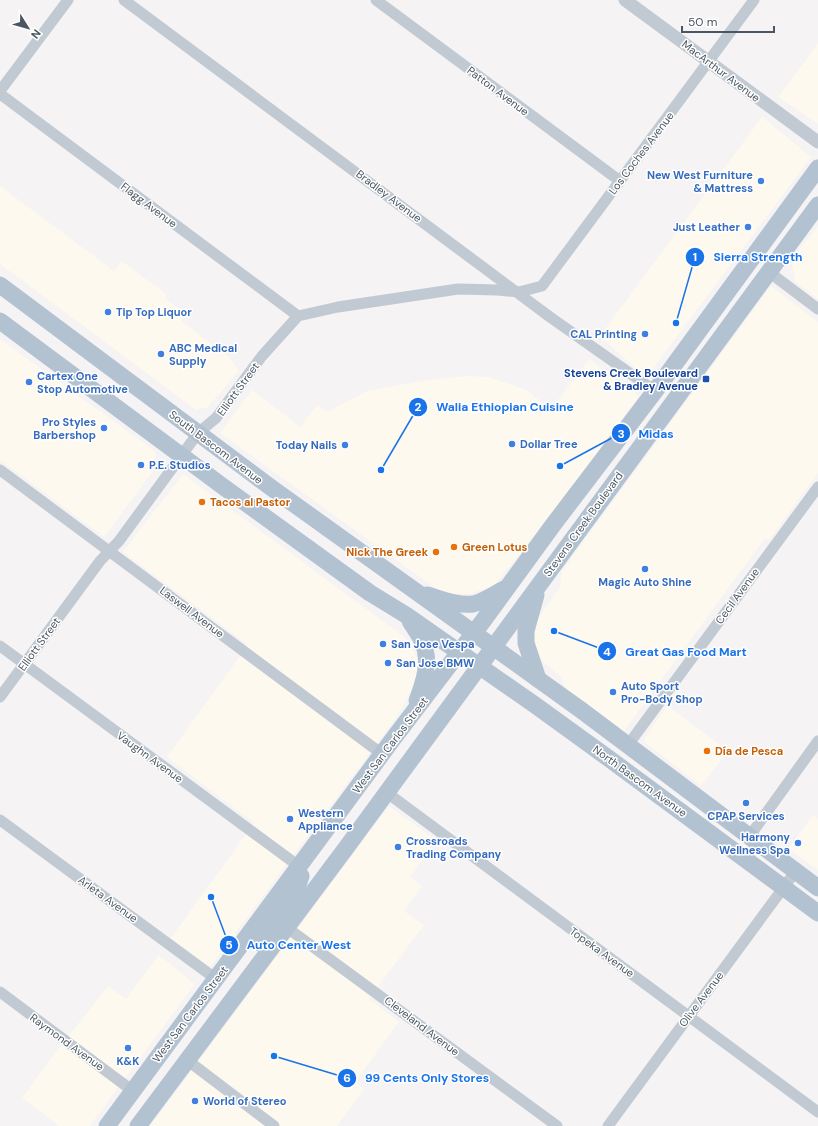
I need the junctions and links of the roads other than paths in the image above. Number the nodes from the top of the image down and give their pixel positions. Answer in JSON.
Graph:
{"nodes":[{"id":1,"x":68,"y":0,"type":"edge"},
{"id":2,"x":124,"y":0,"type":"edge"},
{"id":3,"x":376,"y":0,"type":"edge"},
{"id":4,"x":625,"y":0,"type":"edge"},
{"id":5,"x":754,"y":0,"type":"edge"},
{"id":6,"x":708,"y":62,"type":"junction"},
{"id":7,"x":0,"y":92,"type":"edge"},
{"id":8,"x":818,"y":142,"type":"edge"},
{"id":9,"x":818,"y":168,"type":"edge"},
{"id":10,"x":620,"y":181,"type":"junction"},
{"id":11,"x":818,"y":204,"type":"edge"},
{"id":12,"x":768,"y":272,"type":"junction"},
{"id":13,"x":0,"y":286,"type":"edge"},
{"id":14,"x":519,"y":292,"type":"junction"},
{"id":15,"x":818,"y":309,"type":"edge"},
{"id":16,"x":298,"y":316,"type":"junction"},
{"id":17,"x":707,"y":320,"type":"junction"},
{"id":18,"x":0,"y":321,"type":"edge"},
{"id":19,"x":655,"y":391,"type":"junction"},
{"id":20,"x":674,"y":402,"type":"junction"},
{"id":21,"x":198,"y":433,"type":"junction"},
{"id":22,"x":182,"y":456,"type":"junction"},
{"id":23,"x":0,"y":470,"type":"edge"},
{"id":24,"x":818,"y":487,"type":"edge"},
{"id":25,"x":110,"y":551,"type":"junction"},
{"id":26,"x":540,"y":584,"type":"junction"},
{"id":27,"x":508,"y":587,"type":"junction"},
{"id":28,"x":419,"y":594,"type":"junction"},
{"id":29,"x":406,"y":615,"type":"junction"},
{"id":30,"x":473,"y":634,"type":"junction"},
{"id":31,"x":0,"y":646,"type":"edge"},
{"id":32,"x":493,"y":647,"type":"junction"},
{"id":33,"x":459,"y":652,"type":"junction"},
{"id":34,"x":24,"y":664,"type":"junction"},
{"id":35,"x":479,"y":666,"type":"junction"},
{"id":36,"x":538,"y":679,"type":"junction"},
{"id":37,"x":0,"y":697,"type":"edge"},
{"id":38,"x":412,"y":714,"type":"junction"},
{"id":39,"x":818,"y":742,"type":"edge"},
{"id":40,"x":628,"y":745,"type":"junction"},
{"id":41,"x":382,"y":754,"type":"junction"},
{"id":42,"x":386,"y":792,"type":"junction"},
{"id":43,"x":0,"y":820,"type":"edge"},
{"id":44,"x":749,"y":837,"type":"junction"},
{"id":45,"x":300,"y":867,"type":"junction"},
{"id":46,"x":796,"y":872,"type":"junction"},
{"id":47,"x":783,"y":888,"type":"junction"},
{"id":48,"x":818,"y":888,"type":"edge"},
{"id":49,"x":818,"y":913,"type":"edge"},
{"id":50,"x":286,"y":926,"type":"junction"},
{"id":51,"x":243,"y":942,"type":"junction"},
{"id":52,"x":216,"y":979,"type":"junction"},
{"id":53,"x":246,"y":981,"type":"junction"},
{"id":54,"x":0,"y":992,"type":"edge"},
{"id":55,"x":688,"y":1016,"type":"junction"},
{"id":56,"x":187,"y":1060,"type":"junction"},
{"id":57,"x":133,"y":1091,"type":"junction"},
{"id":58,"x":818,"y":1112,"type":"edge"},
{"id":59,"x":107,"y":1126,"type":"edge"},
{"id":60,"x":138,"y":1126,"type":"edge"},
{"id":61,"x":274,"y":1126,"type":"edge"},
{"id":62,"x":557,"y":1126,"type":"edge"},
{"id":63,"x":608,"y":1126,"type":"edge"}],
"edges":[{"from":1,"to":7,"type":"street"},
{"from":2,"to":14,"type":"street","name":"Bradley Avenue"},
{"from":3,"to":10,"type":"street","name":"Patton Avenue"},
{"from":4,"to":6,"type":"street","name":"MacArthur Avenue"},
{"from":5,"to":6,"type":"street","name":"Los Coches Avenue"},
{"from":6,"to":8,"type":"street","name":"MacArthur Avenue"},
{"from":6,"to":10,"type":"street","name":"Los Coches Avenue"},
{"from":7,"to":16,"type":"street","name":"Flagg Avenue"},
{"from":9,"to":17,"type":"main road","name":"Stevens Creek Boulevard"},
{"from":10,"to":14,"type":"street","name":"Los Coches Avenue"},
{"from":11,"to":12,"type":"main road","name":"Stevens Creek Boulevard"},
{"from":12,"to":15,"type":"street"},
{"from":12,"to":20,"type":"main road","name":"Stevens Creek Boulevard"},
{"from":13,"to":21,"type":"main road","name":"South Bascom Avenue"},
{"from":14,"to":16,"type":"street"},
{"from":14,"to":19,"type":"street","name":"Bradley Avenue"},
{"from":16,"to":21,"type":"street","name":"Elliott Street"},
{"from":17,"to":19,"type":"main road","name":"Stevens Creek Boulevard"},
{"from":17,"to":20,"type":"main road","name":"Stevens Creek Boulevard"},
{"from":18,"to":22,"type":"main road"},
{"from":19,"to":27,"type":"main road","name":"Stevens Creek Boulevard"},
{"from":20,"to":26,"type":"main road","name":"Stevens Creek Boulevard"},
{"from":21,"to":22,"type":"street","name":"Elliott Street"},
{"from":21,"to":28,"type":"main road","name":"South Bascom Avenue"},
{"from":22,"to":25,"type":"street","name":"Elliott Street"},
{"from":22,"to":29,"type":"main road"},
{"from":23,"to":25,"type":"street","name":"Laswell Avenue"},
{"from":24,"to":40,"type":"street","name":"Cecil Avenue"},
{"from":25,"to":34,"type":"street","name":"Elliott Street"},
{"from":25,"to":41,"type":"street","name":"Laswell Avenue"},
{"from":26,"to":32,"type":"main road","name":"Stevens Creek Boulevard"},
{"from":26,"to":36,"type":"main road"},
{"from":27,"to":28,"type":"main road"},
{"from":27,"to":30,"type":"main road","name":"Stevens Creek Boulevard"},
{"from":28,"to":30,"type":"main road","name":"South Bascom Avenue"},
{"from":29,"to":33,"type":"main road"},
{"from":29,"to":38,"type":"main road"},
{"from":30,"to":32,"type":"main road","name":"South Bascom Avenue"},
{"from":30,"to":33,"type":"main road","name":"West San Carlos Street"},
{"from":31,"to":34,"type":"street","name":"Vaughn Avenue"},
{"from":32,"to":35,"type":"main road"},
{"from":32,"to":36,"type":"main road","name":"North Bascom Avenue"},
{"from":33,"to":35,"type":"main road","name":"North Bascom Avenue"},
{"from":33,"to":38,"type":"main road","name":"West San Carlos Street"},
{"from":34,"to":37,"type":"street","name":"Elliott Street"},
{"from":34,"to":45,"type":"street","name":"Vaughn Avenue"},
{"from":35,"to":42,"type":"main road"},
{"from":35,"to":47,"type":"main road","name":"North Bascom Avenue"},
{"from":36,"to":40,"type":"main road","name":"North Bascom Avenue"},
{"from":38,"to":41,"type":"main road","name":"West San Carlos Street"},
{"from":39,"to":44,"type":"street"},
{"from":40,"to":44,"type":"main road","name":"North Bascom Avenue"},
{"from":41,"to":45,"type":"main road","name":"West San Carlos Street"},
{"from":42,"to":50,"type":"main road"},
{"from":42,"to":55,"type":"street","name":"Topeka Avenue"},
{"from":43,"to":52,"type":"street","name":"Arleta Avenue"},
{"from":44,"to":46,"type":"main road","name":"North Bascom Avenue"},
{"from":45,"to":51,"type":"main road","name":"West San Carlos Street"},
{"from":45,"to":53,"type":"main road"},
{"from":46,"to":47,"type":"street","name":"Olive Avenue"},
{"from":46,"to":48,"type":"main road","name":"North Bascom Avenue"},
{"from":47,"to":49,"type":"main road","name":"North Bascom Avenue"},
{"from":47,"to":55,"type":"street","name":"Olive Avenue"},
{"from":50,"to":53,"type":"main road"},
{"from":50,"to":62,"type":"street","name":"Cleveland Avenue"},
{"from":51,"to":52,"type":"main road","name":"West San Carlos Street"},
{"from":51,"to":56,"type":"main road"},
{"from":52,"to":57,"type":"main road","name":"West San Carlos Street"},
{"from":53,"to":56,"type":"main road"},
{"from":54,"to":57,"type":"street","name":"Raymond Avenue"},
{"from":55,"to":58,"type":"street","name":"Topeka Avenue"},
{"from":55,"to":63,"type":"street","name":"Olive Avenue"},
{"from":56,"to":60,"type":"main road"},
{"from":56,"to":61,"type":"street"},
{"from":57,"to":59,"type":"main road","name":"West San Carlos Street"}]}
